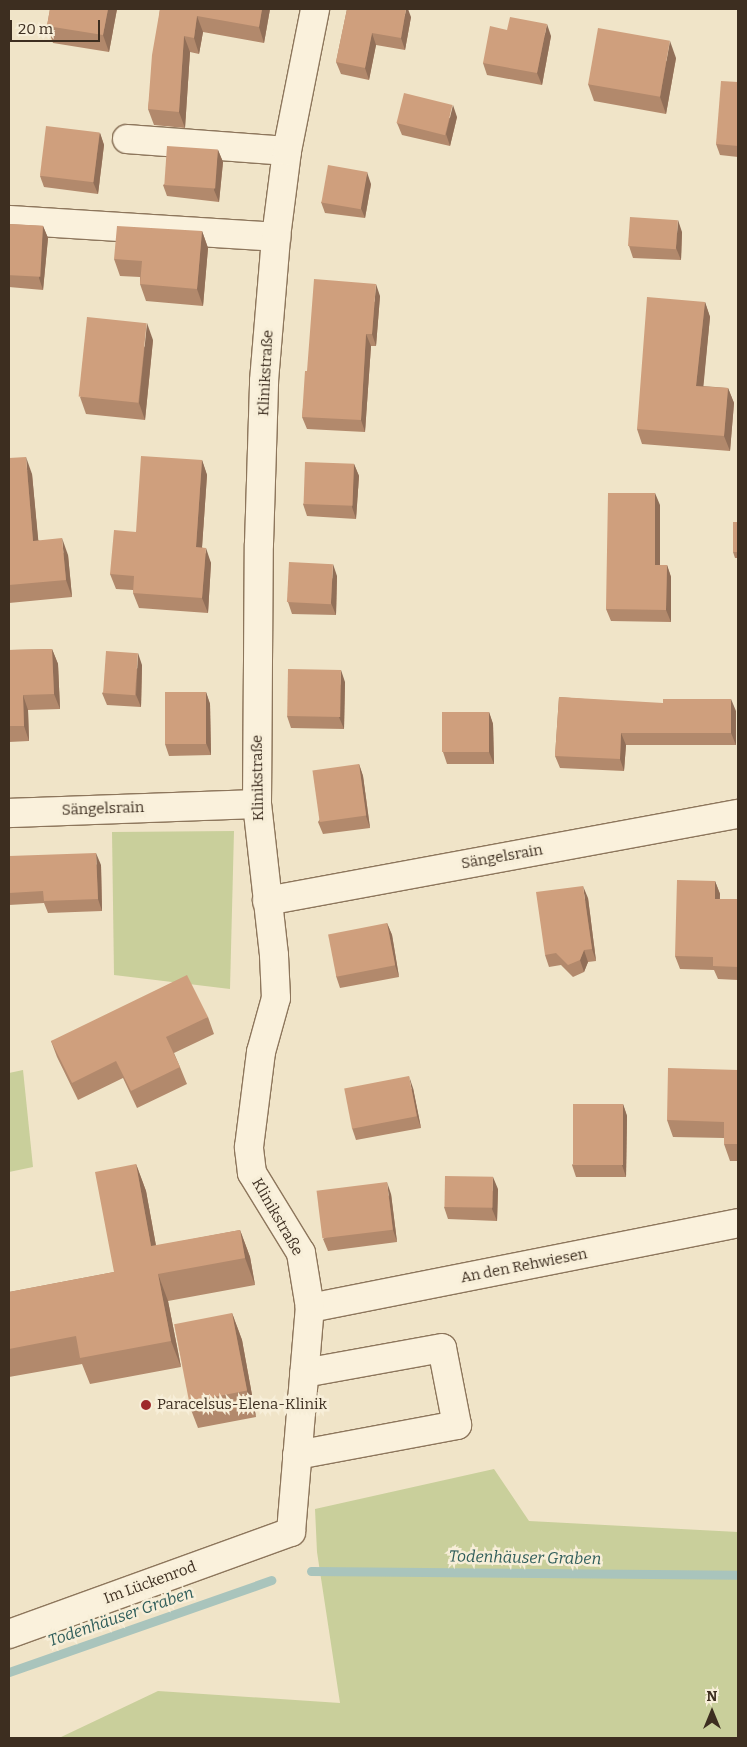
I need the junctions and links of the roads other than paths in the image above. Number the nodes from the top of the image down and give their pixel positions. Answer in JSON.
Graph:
{"nodes":[{"id":1,"x":315,"y":9,"type":"edge"},
{"id":2,"x":127,"y":139,"type":"dead end"},
{"id":3,"x":287,"y":152,"type":"junction"},
{"id":4,"x":9,"y":220,"type":"edge"},
{"id":5,"x":276,"y":238,"type":"junction"},
{"id":6,"x":257,"y":804,"type":"junction"},
{"id":7,"x":9,"y":813,"type":"edge"},
{"id":8,"x":738,"y":814,"type":"edge"},
{"id":9,"x":267,"y":901,"type":"junction"},
{"id":10,"x":738,"y":1224,"type":"edge"},
{"id":11,"x":310,"y":1308,"type":"junction"},
{"id":12,"x":304,"y":1373,"type":"junction"},
{"id":13,"x":297,"y":1455,"type":"junction"},
{"id":14,"x":291,"y":1532,"type":"joint"},
{"id":15,"x":9,"y":1634,"type":"edge"}],
"edges":[{"from":1,"to":3,"type":"street","name":"Klinikstraße"},
{"from":2,"to":3,"type":"street"},
{"from":3,"to":5,"type":"street","name":"Klinikstraße"},
{"from":4,"to":5,"type":"street"},
{"from":5,"to":6,"type":"street","name":"Klinikstraße"},
{"from":6,"to":7,"type":"street","name":"Sängelsrain"},
{"from":6,"to":9,"type":"street","name":"Klinikstraße"},
{"from":8,"to":9,"type":"street","name":"Sängelsrain"},
{"from":9,"to":11,"type":"street","name":"Klinikstraße"},
{"from":10,"to":11,"type":"street","name":"An den Rehwiesen"},
{"from":11,"to":12,"type":"street","name":"Klinikstraße"},
{"from":12,"to":13,"type":"street","name":"Klinikstraße"},
{"from":12,"to":13,"type":"street"},
{"from":13,"to":14,"type":"street","name":"Klinikstraße"},
{"from":14,"to":15,"type":"street","name":"Im Lückenrod"}]}
